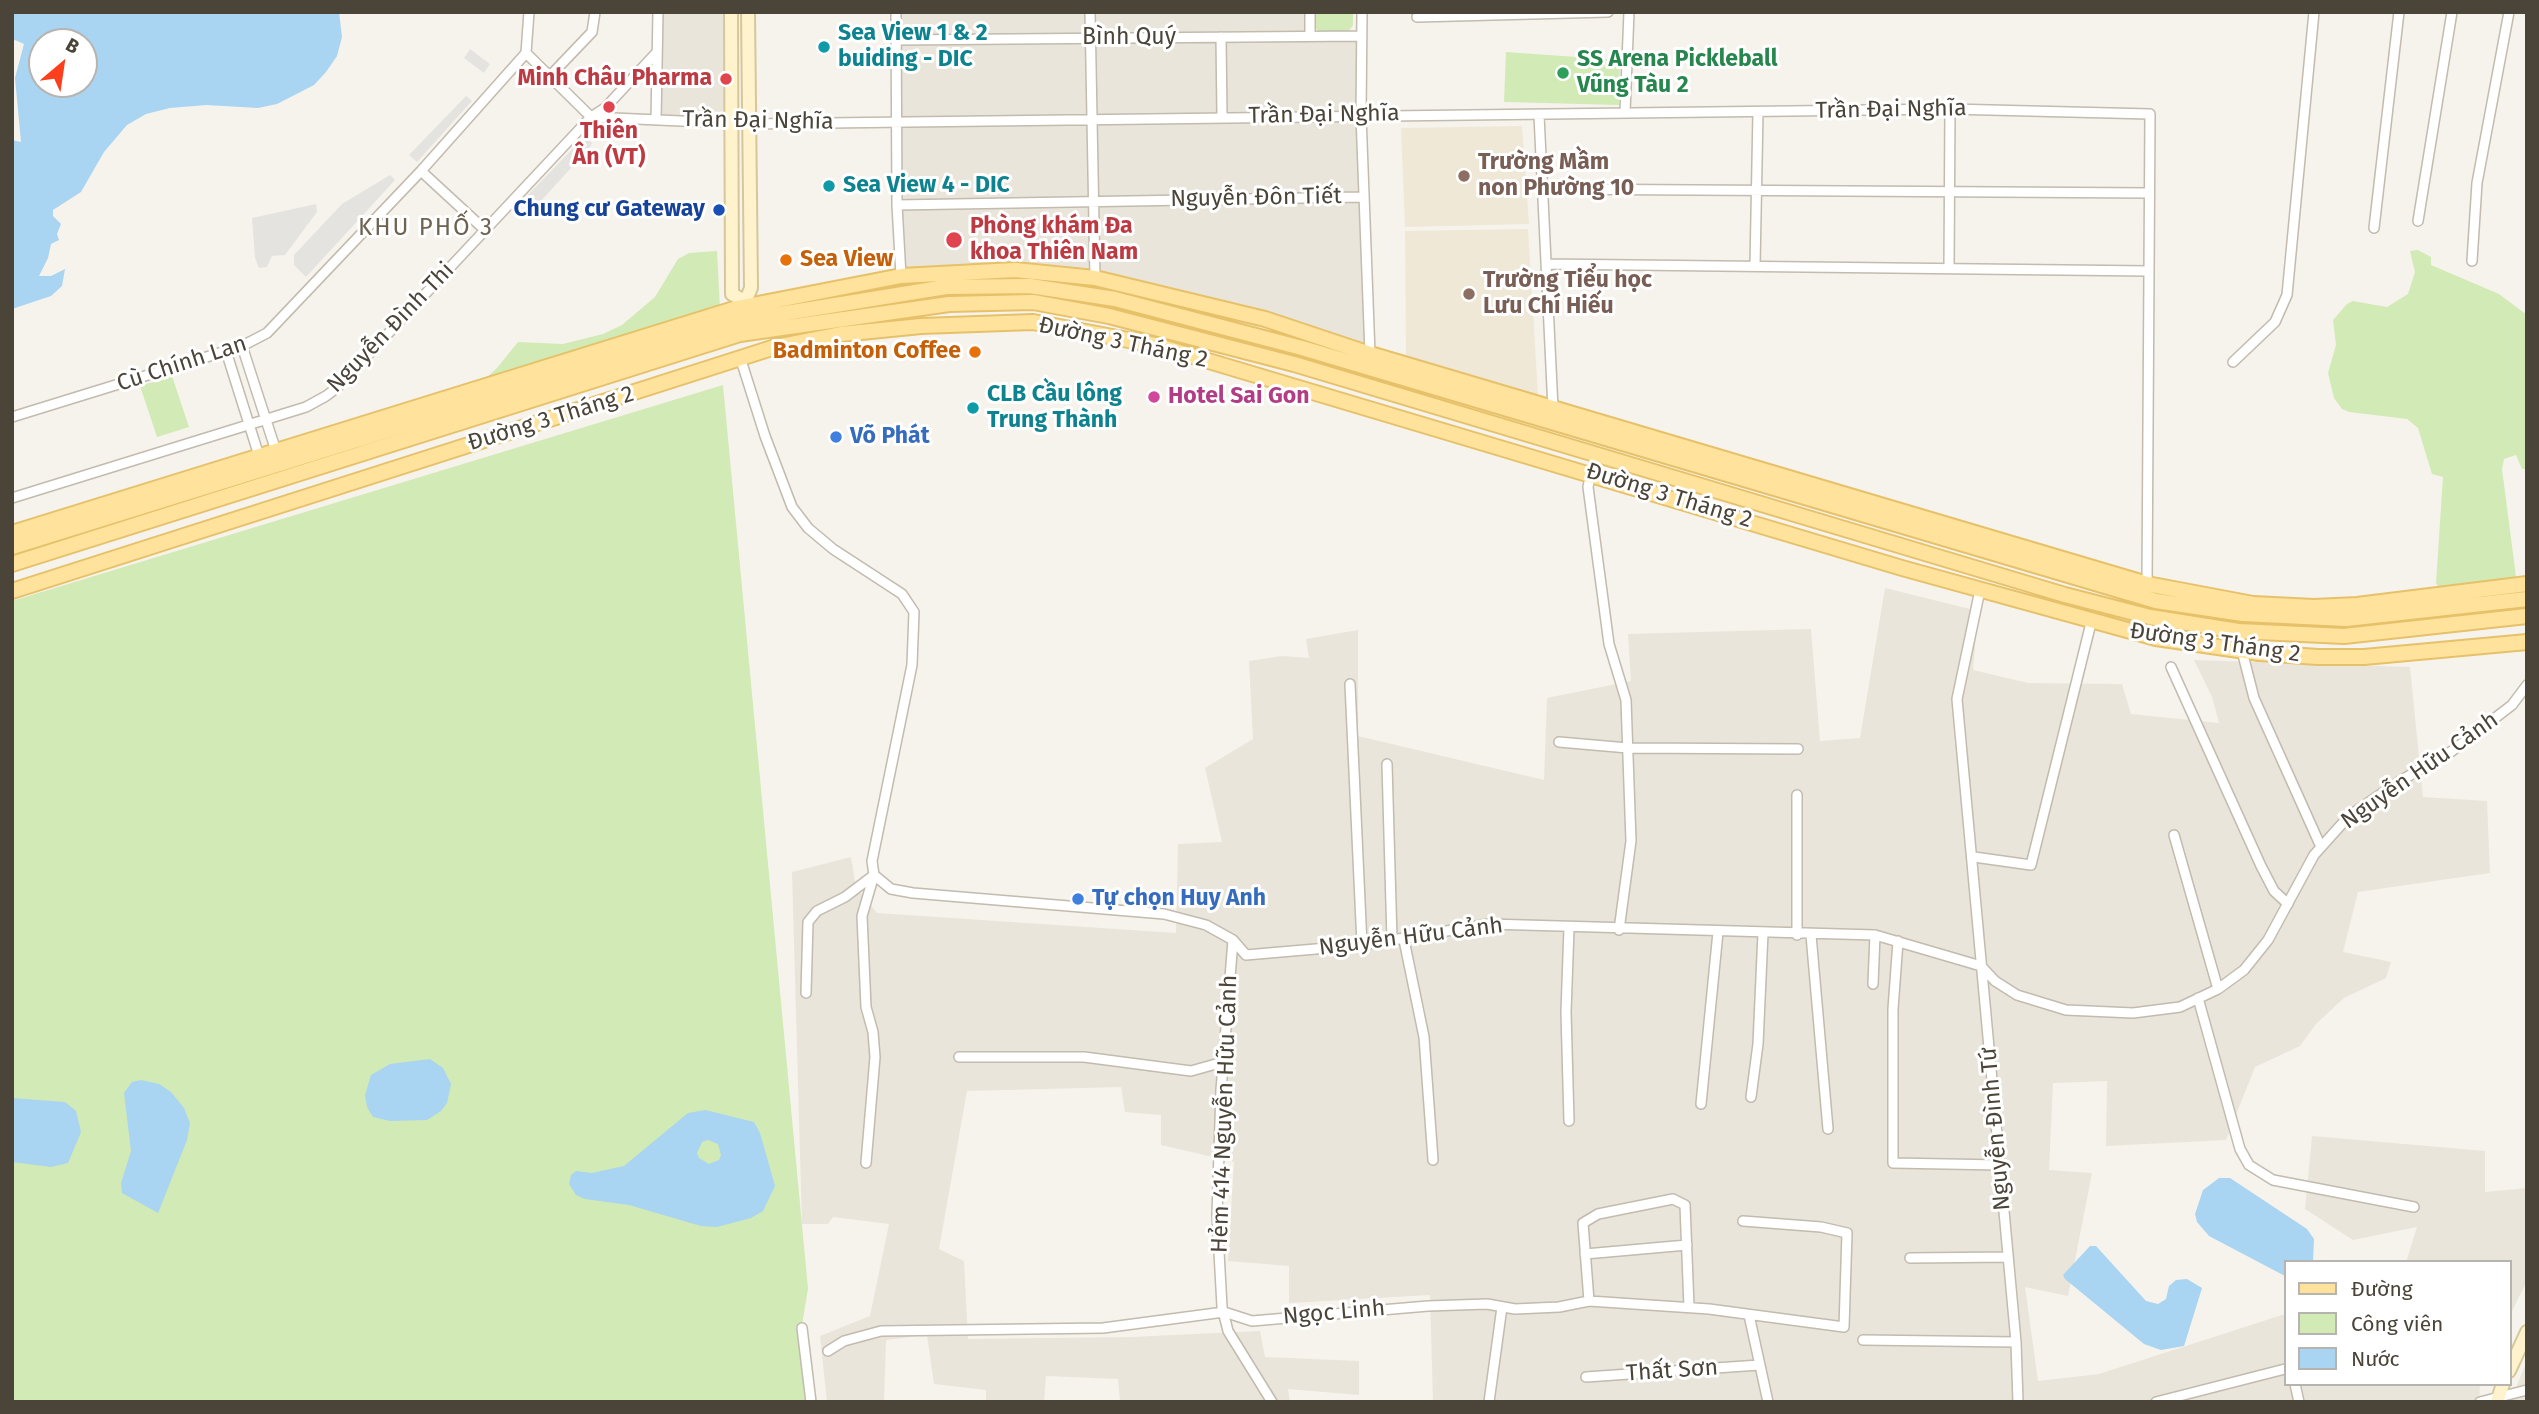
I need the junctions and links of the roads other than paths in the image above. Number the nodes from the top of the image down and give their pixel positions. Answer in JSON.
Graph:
{"nodes":[{"id":1,"x":529,"y":12,"type":"edge"},
{"id":2,"x":595,"y":12,"type":"edge"},
{"id":3,"x":657,"y":12,"type":"edge"},
{"id":4,"x":731,"y":12,"type":"edge"},
{"id":5,"x":748,"y":12,"type":"edge"},
{"id":6,"x":896,"y":12,"type":"edge"},
{"id":7,"x":1090,"y":12,"type":"edge"},
{"id":8,"x":1310,"y":12,"type":"edge"},
{"id":9,"x":1362,"y":12,"type":"edge"},
{"id":10,"x":1608,"y":12,"type":"edge"},
{"id":11,"x":1629,"y":12,"type":"edge"},
{"id":12,"x":2314,"y":12,"type":"edge"},
{"id":13,"x":2399,"y":12,"type":"edge"},
{"id":14,"x":2452,"y":12,"type":"edge"},
{"id":15,"x":2509,"y":12,"type":"edge"},
{"id":16,"x":1417,"y":16,"type":"dead end"},
{"id":17,"x":1310,"y":36,"type":"junction"},
{"id":18,"x":1361,"y":36,"type":"junction"},
{"id":19,"x":1221,"y":37,"type":"junction"},
{"id":20,"x":1090,"y":38,"type":"junction"},
{"id":21,"x":896,"y":40,"type":"junction"},
{"id":22,"x":657,"y":52,"type":"junction"},
{"id":23,"x":526,"y":53,"type":"junction"},
{"id":24,"x":550,"y":76,"type":"junction"},
{"id":25,"x":1950,"y":109,"type":"junction"},
{"id":26,"x":1625,"y":112,"type":"junction"},
{"id":27,"x":1758,"y":112,"type":"junction"},
{"id":28,"x":1361,"y":115,"type":"junction"},
{"id":29,"x":1539,"y":115,"type":"junction"},
{"id":30,"x":1222,"y":116,"type":"junction"},
{"id":31,"x":591,"y":117,"type":"junction"},
{"id":32,"x":1090,"y":118,"type":"junction"},
{"id":33,"x":656,"y":120,"type":"junction"},
{"id":34,"x":896,"y":122,"type":"junction"},
{"id":35,"x":731,"y":123,"type":"junction"},
{"id":36,"x":748,"y":124,"type":"junction"},
{"id":37,"x":421,"y":171,"type":"junction"},
{"id":38,"x":1543,"y":189,"type":"junction"},
{"id":39,"x":1757,"y":190,"type":"junction"},
{"id":40,"x":1950,"y":191,"type":"junction"},
{"id":41,"x":2149,"y":192,"type":"junction"},
{"id":42,"x":1363,"y":197,"type":"junction"},
{"id":43,"x":1091,"y":200,"type":"junction"},
{"id":44,"x":897,"y":205,"type":"junction"},
{"id":45,"x":2417,"y":221,"type":"dead end"},
{"id":46,"x":2374,"y":228,"type":"dead end"},
{"id":47,"x":485,"y":230,"type":"junction"},
{"id":48,"x":2472,"y":261,"type":"dead end"},
{"id":49,"x":1546,"y":264,"type":"junction"},
{"id":50,"x":1755,"y":266,"type":"junction"},
{"id":51,"x":1949,"y":268,"type":"junction"},
{"id":52,"x":2149,"y":271,"type":"junction"},
{"id":53,"x":901,"y":276,"type":"junction"},
{"id":54,"x":1095,"y":278,"type":"junction"},
{"id":55,"x":999,"y":303,"type":"junction"},
{"id":56,"x":914,"y":308,"type":"junction"},
{"id":57,"x":743,"y":315,"type":"junction"},
{"id":58,"x":842,"y":317,"type":"junction"},
{"id":59,"x":1000,"y":321,"type":"junction"},
{"id":60,"x":913,"y":327,"type":"junction"},
{"id":61,"x":850,"y":333,"type":"junction"},
{"id":62,"x":242,"y":346,"type":"junction"},
{"id":63,"x":226,"y":351,"type":"junction"},
{"id":64,"x":740,"y":357,"type":"junction"},
{"id":65,"x":1368,"y":361,"type":"junction"},
{"id":66,"x":2234,"y":362,"type":"dead end"},
{"id":67,"x":12,"y":416,"type":"edge"},
{"id":68,"x":1553,"y":416,"type":"junction"},
{"id":69,"x":264,"y":420,"type":"junction"},
{"id":70,"x":249,"y":424,"type":"junction"},
{"id":71,"x":1610,"y":432,"type":"junction"},
{"id":72,"x":1559,"y":443,"type":"junction"},
{"id":73,"x":278,"y":457,"type":"junction"},
{"id":74,"x":1555,"y":462,"type":"junction"},
{"id":75,"x":262,"y":463,"type":"junction"},
{"id":76,"x":1591,"y":473,"type":"junction"},
{"id":77,"x":12,"y":498,"type":"edge"},
{"id":78,"x":12,"y":533,"type":"edge"},
{"id":79,"x":12,"y":547,"type":"edge"},
{"id":80,"x":12,"y":564,"type":"edge"},
{"id":81,"x":2147,"y":584,"type":"junction"},
{"id":82,"x":2527,"y":584,"type":"edge"},
{"id":83,"x":1980,"y":590,"type":"junction"},
{"id":84,"x":12,"y":591,"type":"edge"},
{"id":85,"x":2527,"y":600,"type":"edge"},
{"id":86,"x":2527,"y":616,"type":"edge"},
{"id":87,"x":2091,"y":623,"type":"junction"},
{"id":88,"x":2527,"y":642,"type":"edge"},
{"id":89,"x":2242,"y":651,"type":"junction"},
{"id":90,"x":2171,"y":667,"type":"dead end"},
{"id":91,"x":1350,"y":684,"type":"dead end"},
{"id":92,"x":2527,"y":685,"type":"edge"},
{"id":93,"x":1559,"y":742,"type":"dead end"},
{"id":94,"x":1628,"y":748,"type":"junction"},
{"id":95,"x":1798,"y":749,"type":"dead end"},
{"id":96,"x":1387,"y":764,"type":"dead end"},
{"id":97,"x":1797,"y":795,"type":"dead end"},
{"id":98,"x":2174,"y":835,"type":"dead end"},
{"id":99,"x":2321,"y":848,"type":"junction"},
{"id":100,"x":1974,"y":857,"type":"junction"},
{"id":101,"x":874,"y":875,"type":"junction"},
{"id":102,"x":2288,"y":904,"type":"junction"},
{"id":103,"x":1569,"y":928,"type":"junction"},
{"id":104,"x":1619,"y":930,"type":"junction"},
{"id":105,"x":1718,"y":932,"type":"junction"},
{"id":106,"x":1763,"y":933,"type":"junction"},
{"id":107,"x":1797,"y":935,"type":"junction"},
{"id":108,"x":1811,"y":935,"type":"junction"},
{"id":109,"x":1875,"y":935,"type":"junction"},
{"id":110,"x":1233,"y":940,"type":"junction"},
{"id":111,"x":1392,"y":940,"type":"junction"},
{"id":112,"x":1404,"y":940,"type":"junction"},
{"id":113,"x":1898,"y":941,"type":"junction"},
{"id":114,"x":1362,"y":945,"type":"junction"},
{"id":115,"x":1981,"y":966,"type":"junction"},
{"id":116,"x":1873,"y":984,"type":"dead end"},
{"id":117,"x":2218,"y":989,"type":"junction"},
{"id":118,"x":806,"y":993,"type":"dead end"},
{"id":119,"x":2198,"y":998,"type":"junction"},
{"id":120,"x":959,"y":1057,"type":"dead end"},
{"id":121,"x":1223,"y":1062,"type":"junction"},
{"id":122,"x":1751,"y":1097,"type":"dead end"},
{"id":123,"x":1701,"y":1104,"type":"dead end"},
{"id":124,"x":1569,"y":1121,"type":"dead end"},
{"id":125,"x":1828,"y":1129,"type":"dead end"},
{"id":126,"x":1433,"y":1160,"type":"dead end"},
{"id":127,"x":866,"y":1163,"type":"dead end"},
{"id":128,"x":2000,"y":1165,"type":"junction"},
{"id":129,"x":2414,"y":1207,"type":"dead end"},
{"id":130,"x":1743,"y":1221,"type":"dead end"},
{"id":131,"x":1687,"y":1245,"type":"junction"},
{"id":132,"x":1585,"y":1254,"type":"junction"},
{"id":133,"x":2008,"y":1257,"type":"junction"},
{"id":134,"x":1910,"y":1258,"type":"dead end"},
{"id":135,"x":1589,"y":1301,"type":"junction"},
{"id":136,"x":1502,"y":1307,"type":"junction"},
{"id":137,"x":1689,"y":1307,"type":"junction"},
{"id":138,"x":1224,"y":1312,"type":"junction"},
{"id":139,"x":1749,"y":1315,"type":"junction"},
{"id":140,"x":802,"y":1328,"type":"dead end"},
{"id":141,"x":2527,"y":1332,"type":"edge"},
{"id":142,"x":1863,"y":1340,"type":"dead end"},
{"id":143,"x":2016,"y":1342,"type":"junction"},
{"id":144,"x":828,"y":1351,"type":"dead end"},
{"id":145,"x":1759,"y":1366,"type":"junction"},
{"id":146,"x":2511,"y":1367,"type":"edge"},
{"id":147,"x":2284,"y":1369,"type":"edge"},
{"id":148,"x":1586,"y":1377,"type":"dead end"},
{"id":149,"x":2527,"y":1390,"type":"edge"},
{"id":150,"x":2499,"y":1394,"type":"edge"},
{"id":151,"x":2183,"y":1399,"type":"edge"},
{"id":152,"x":811,"y":1402,"type":"edge"},
{"id":153,"x":1272,"y":1402,"type":"edge"},
{"id":154,"x":1489,"y":1402,"type":"edge"},
{"id":155,"x":1768,"y":1402,"type":"edge"},
{"id":156,"x":2018,"y":1402,"type":"edge"},
{"id":157,"x":2155,"y":1402,"type":"edge"},
{"id":158,"x":2480,"y":1402,"type":"edge"}],
"edges":[{"from":1,"to":23,"type":"street"},
{"from":2,"to":24,"type":"street"},
{"from":3,"to":22,"type":"street"},
{"from":4,"to":35,"type":"main road"},
{"from":5,"to":36,"type":"main road"},
{"from":6,"to":21,"type":"street"},
{"from":7,"to":20,"type":"street"},
{"from":8,"to":17,"type":"street"},
{"from":9,"to":18,"type":"street"},
{"from":10,"to":16,"type":"street"},
{"from":11,"to":26,"type":"street"},
{"from":12,"to":66,"type":"street"},
{"from":13,"to":46,"type":"street"},
{"from":14,"to":45,"type":"street"},
{"from":15,"to":48,"type":"street"},
{"from":17,"to":18,"type":"street","name":"Bình Quý"},
{"from":17,"to":19,"type":"street","name":"Bình Quý"},
{"from":18,"to":28,"type":"street"},
{"from":19,"to":20,"type":"street","name":"Bình Quý"},
{"from":19,"to":30,"type":"street"},
{"from":20,"to":21,"type":"street","name":"Bình Quý"},
{"from":20,"to":32,"type":"street"},
{"from":21,"to":34,"type":"street"},
{"from":22,"to":31,"type":"street","name":"Nguyễn Đình Thi"},
{"from":22,"to":33,"type":"street"},
{"from":23,"to":24,"type":"street"},
{"from":23,"to":37,"type":"street","name":"Cù Chính Lan"},
{"from":24,"to":31,"type":"street"},
{"from":25,"to":27,"type":"street","name":"Trần Đại Nghĩa"},
{"from":25,"to":40,"type":"street"},
{"from":25,"to":41,"type":"street","name":"Trần Đại Nghĩa"},
{"from":26,"to":27,"type":"street","name":"Trần Đại Nghĩa"},
{"from":26,"to":29,"type":"street","name":"Trần Đại Nghĩa"},
{"from":27,"to":39,"type":"street"},
{"from":28,"to":29,"type":"street","name":"Trần Đại Nghĩa"},
{"from":28,"to":30,"type":"street","name":"Trần Đại Nghĩa"},
{"from":28,"to":42,"type":"street"},
{"from":29,"to":38,"type":"street"},
{"from":30,"to":32,"type":"street","name":"Trần Đại Nghĩa"},
{"from":31,"to":33,"type":"street","name":"Trần Đại Nghĩa"},
{"from":31,"to":47,"type":"street","name":"Nguyễn Đình Thi"},
{"from":32,"to":34,"type":"street","name":"Trần Đại Nghĩa"},
{"from":32,"to":43,"type":"street"},
{"from":33,"to":35,"type":"street","name":"Trần Đại Nghĩa"},
{"from":34,"to":36,"type":"street","name":"Trần Đại Nghĩa"},
{"from":34,"to":44,"type":"street"},
{"from":35,"to":36,"type":"street","name":"Trần Đại Nghĩa"},
{"from":35,"to":57,"type":"main road"},
{"from":36,"to":57,"type":"main road"},
{"from":37,"to":47,"type":"street"},
{"from":37,"to":62,"type":"street","name":"Cù Chính Lan"},
{"from":38,"to":39,"type":"street"},
{"from":38,"to":49,"type":"street"},
{"from":39,"to":40,"type":"street"},
{"from":39,"to":50,"type":"street"},
{"from":40,"to":41,"type":"street"},
{"from":40,"to":51,"type":"street"},
{"from":41,"to":52,"type":"street"},
{"from":42,"to":43,"type":"street","name":"Nguyễn Đôn Tiết"},
{"from":42,"to":65,"type":"street"},
{"from":43,"to":44,"type":"street","name":"Nguyễn Đôn Tiết"},
{"from":43,"to":54,"type":"street"},
{"from":44,"to":53,"type":"street"},
{"from":47,"to":69,"type":"street","name":"Nguyễn Đình Thi"},
{"from":49,"to":50,"type":"street"},
{"from":49,"to":68,"type":"street"},
{"from":50,"to":51,"type":"street"},
{"from":51,"to":52,"type":"street"},
{"from":52,"to":81,"type":"street"},
{"from":53,"to":54,"type":"main road","name":"Đường 3 Tháng 2"},
{"from":53,"to":57,"type":"main road","name":"Đường 3 Tháng 2"},
{"from":54,"to":65,"type":"main road","name":"Đường 3 Tháng 2"},
{"from":55,"to":56,"type":"main road","name":"Đường 3 Tháng 2"},
{"from":55,"to":59,"type":"main road"},
{"from":55,"to":72,"type":"main road","name":"Đường 3 Tháng 2"},
{"from":56,"to":58,"type":"main road","name":"Đường 3 Tháng 2"},
{"from":56,"to":60,"type":"main road"},
{"from":57,"to":58,"type":"main road","name":"Đường 3 Tháng 2"},
{"from":57,"to":64,"type":"main road"},
{"from":57,"to":65,"type":"main road","name":"Đường 3 Tháng 2"},
{"from":57,"to":73,"type":"main road","name":"Đường 3 Tháng 2"},
{"from":57,"to":80,"type":"main road","name":"Đường 3 Tháng 2"},
{"from":58,"to":61,"type":"main road"},
{"from":59,"to":60,"type":"main road","name":"Đường 3 Tháng 2"},
{"from":59,"to":74,"type":"main road","name":"Đường 3 Tháng 2"},
{"from":60,"to":61,"type":"main road","name":"Đường 3 Tháng 2"},
{"from":61,"to":64,"type":"main road","name":"Đường 3 Tháng 2"},
{"from":62,"to":63,"type":"street","name":"Cù Chính Lan"},
{"from":62,"to":69,"type":"street"},
{"from":63,"to":67,"type":"street","name":"Cù Chính Lan"},
{"from":63,"to":70,"type":"street"},
{"from":64,"to":84,"type":"main road","name":"Đường 3 Tháng 2"},
{"from":64,"to":101,"type":"street"},
{"from":65,"to":68,"type":"main road","name":"Đường 3 Tháng 2"},
{"from":68,"to":71,"type":"main road","name":"Đường 3 Tháng 2"},
{"from":69,"to":70,"type":"street","name":"Nguyễn Đình Thi"},
{"from":69,"to":73,"type":"street"},
{"from":70,"to":75,"type":"street"},
{"from":70,"to":77,"type":"street","name":"Nguyễn Đình Thi"},
{"from":71,"to":81,"type":"main road","name":"Đường 3 Tháng 2"},
{"from":71,"to":85,"type":"main road","name":"Đường 3 Tháng 2"},
{"from":72,"to":74,"type":"main road"},
{"from":72,"to":86,"type":"main road","name":"Đường 3 Tháng 2"},
{"from":73,"to":75,"type":"main road","name":"Đường 3 Tháng 2"},
{"from":74,"to":76,"type":"main road","name":"Đường 3 Tháng 2"},
{"from":75,"to":78,"type":"main road","name":"Đường 3 Tháng 2"},
{"from":75,"to":79,"type":"main road","name":"Đường 3 Tháng 2"},
{"from":76,"to":83,"type":"main road","name":"Đường 3 Tháng 2"},
{"from":76,"to":94,"type":"street"},
{"from":81,"to":82,"type":"main road","name":"Đường 3 Tháng 2"},
{"from":83,"to":87,"type":"main road","name":"Đường 3 Tháng 2"},
{"from":83,"to":100,"type":"street","name":"Nguyễn Đình Tứ"},
{"from":87,"to":89,"type":"main road","name":"Đường 3 Tháng 2"},
{"from":87,"to":100,"type":"street"},
{"from":88,"to":89,"type":"main road","name":"Đường 3 Tháng 2"},
{"from":89,"to":99,"type":"street"},
{"from":90,"to":102,"type":"street"},
{"from":91,"to":114,"type":"street"},
{"from":92,"to":99,"type":"street","name":"Nguyễn Hữu Cảnh"},
{"from":93,"to":94,"type":"street"},
{"from":94,"to":95,"type":"street"},
{"from":94,"to":104,"type":"street"},
{"from":96,"to":111,"type":"street"},
{"from":97,"to":107,"type":"street"},
{"from":98,"to":117,"type":"street"},
{"from":99,"to":102,"type":"street","name":"Nguyễn Hữu Cảnh"},
{"from":100,"to":115,"type":"street","name":"Nguyễn Đình Tứ"},
{"from":101,"to":110,"type":"street","name":"Nguyễn Hữu Cảnh"},
{"from":101,"to":118,"type":"street"},
{"from":101,"to":127,"type":"street"},
{"from":102,"to":117,"type":"street","name":"Nguyễn Hữu Cảnh"},
{"from":103,"to":104,"type":"street","name":"Nguyễn Hữu Cảnh"},
{"from":103,"to":112,"type":"street","name":"Nguyễn Hữu Cảnh"},
{"from":103,"to":124,"type":"street"},
{"from":104,"to":105,"type":"street","name":"Nguyễn Hữu Cảnh"},
{"from":105,"to":106,"type":"street","name":"Nguyễn Hữu Cảnh"},
{"from":105,"to":123,"type":"street"},
{"from":106,"to":107,"type":"street","name":"Nguyễn Hữu Cảnh"},
{"from":106,"to":122,"type":"street"},
{"from":107,"to":108,"type":"street","name":"Nguyễn Hữu Cảnh"},
{"from":108,"to":109,"type":"street","name":"Nguyễn Hữu Cảnh"},
{"from":108,"to":125,"type":"street"},
{"from":109,"to":113,"type":"street","name":"Nguyễn Hữu Cảnh"},
{"from":109,"to":116,"type":"street"},
{"from":110,"to":114,"type":"street","name":"Nguyễn Hữu Cảnh"},
{"from":110,"to":121,"type":"street","name":"Hẻm 414 Nguyễn Hữu Cảnh"},
{"from":111,"to":112,"type":"street","name":"Nguyễn Hữu Cảnh"},
{"from":111,"to":114,"type":"street","name":"Nguyễn Hữu Cảnh"},
{"from":112,"to":126,"type":"street"},
{"from":113,"to":115,"type":"street","name":"Nguyễn Hữu Cảnh"},
{"from":113,"to":128,"type":"street"},
{"from":115,"to":119,"type":"street","name":"Nguyễn Hữu Cảnh"},
{"from":115,"to":128,"type":"street","name":"Nguyễn Đình Tứ"},
{"from":117,"to":119,"type":"street","name":"Nguyễn Hữu Cảnh"},
{"from":119,"to":129,"type":"street"},
{"from":120,"to":121,"type":"street"},
{"from":121,"to":138,"type":"street","name":"Hẻm 414 Nguyễn Hữu Cảnh"},
{"from":128,"to":133,"type":"street","name":"Nguyễn Đình Tứ"},
{"from":130,"to":139,"type":"street","name":"Ngọc Linh"},
{"from":131,"to":132,"type":"street"},
{"from":131,"to":132,"type":"street"},
{"from":131,"to":137,"type":"street"},
{"from":132,"to":135,"type":"street"},
{"from":133,"to":134,"type":"street"},
{"from":133,"to":143,"type":"street","name":"Nguyễn Đình Tứ"},
{"from":135,"to":136,"type":"street","name":"Ngọc Linh"},
{"from":135,"to":137,"type":"street","name":"Ngọc Linh"},
{"from":136,"to":138,"type":"street","name":"Ngọc Linh"},
{"from":136,"to":154,"type":"street"},
{"from":137,"to":139,"type":"street","name":"Ngọc Linh"},
{"from":138,"to":144,"type":"street","name":"Ngọc Linh"},
{"from":138,"to":153,"type":"street","name":"Hẻm 414 Nguyễn Hữu Cảnh"},
{"from":139,"to":145,"type":"street"},
{"from":140,"to":152,"type":"street"},
{"from":141,"to":146,"type":"main road"},
{"from":142,"to":143,"type":"street"},
{"from":143,"to":156,"type":"street","name":"Nguyễn Đình Tứ"},
{"from":145,"to":148,"type":"street","name":"Thất Sơn"},
{"from":145,"to":155,"type":"street"},
{"from":147,"to":151,"type":"street"},
{"from":149,"to":150,"type":"street"},
{"from":150,"to":158,"type":"street"},
{"from":151,"to":157,"type":"street"}]}
